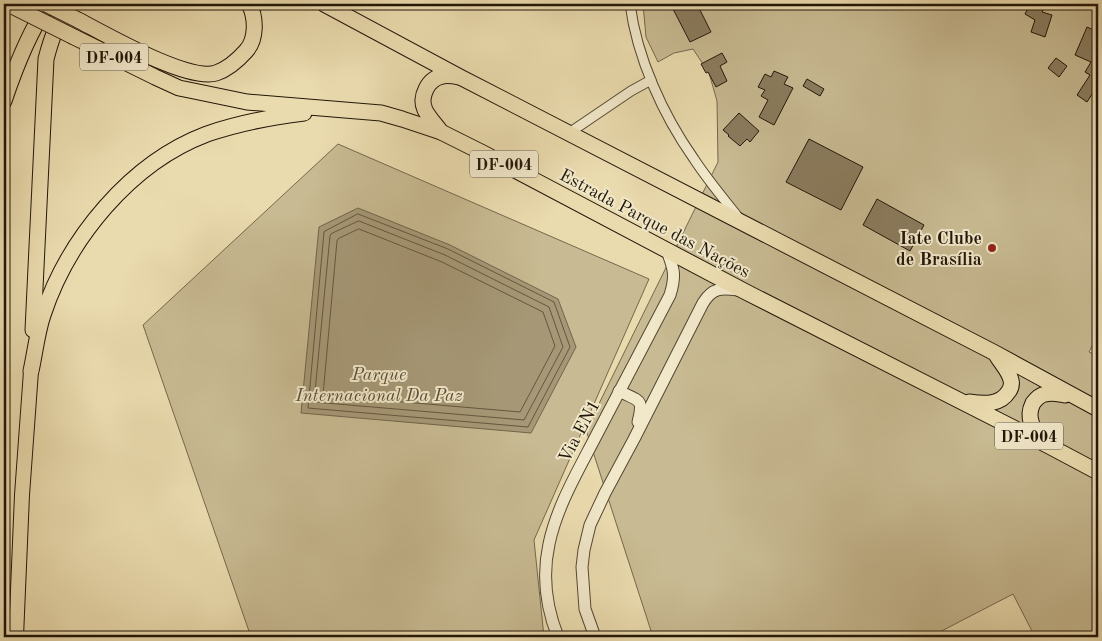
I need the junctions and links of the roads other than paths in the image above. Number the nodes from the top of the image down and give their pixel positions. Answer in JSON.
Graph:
{"nodes":[{"id":1,"x":47,"y":4,"type":"edge"},
{"id":2,"x":71,"y":4,"type":"edge"},
{"id":3,"x":249,"y":4,"type":"edge"},
{"id":4,"x":324,"y":4,"type":"edge"},
{"id":5,"x":630,"y":4,"type":"edge"},
{"id":6,"x":12,"y":5,"type":"edge"},
{"id":7,"x":460,"y":77,"type":"junction"},
{"id":8,"x":651,"y":80,"type":"junction"},
{"id":9,"x":4,"y":101,"type":"edge"},
{"id":10,"x":330,"y":109,"type":"junction"},
{"id":11,"x":441,"y":132,"type":"junction"},
{"id":12,"x":569,"y":133,"type":"junction"},
{"id":13,"x":741,"y":221,"type":"junction"},
{"id":14,"x":667,"y":251,"type":"junction"},
{"id":15,"x":744,"y":291,"type":"junction"},
{"id":16,"x":995,"y":353,"type":"junction"},
{"id":17,"x":31,"y":371,"type":"junction"},
{"id":18,"x":620,"y":392,"type":"junction"},
{"id":19,"x":1074,"y":397,"type":"junction"},
{"id":20,"x":960,"y":401,"type":"junction"},
{"id":21,"x":1098,"y":409,"type":"edge"},
{"id":22,"x":634,"y":439,"type":"junction"},
{"id":23,"x":1049,"y":446,"type":"junction"},
{"id":24,"x":1098,"y":472,"type":"edge"},
{"id":25,"x":16,"y":637,"type":"edge"},
{"id":26,"x":558,"y":637,"type":"edge"},
{"id":27,"x":595,"y":637,"type":"edge"}],
"edges":[{"from":1,"to":3,"type":"highway","bridge":true},
{"from":1,"to":9,"type":"highway"},
{"from":2,"to":17,"type":"highway"},
{"from":4,"to":7,"type":"highway"},
{"from":5,"to":8,"type":"street"},
{"from":6,"to":10,"type":"highway","name":"Estrada Parque das Nações","number":"DF-004","bridge":true},
{"from":7,"to":11,"type":"highway"},
{"from":7,"to":12,"type":"highway"},
{"from":8,"to":12,"type":"street"},
{"from":8,"to":13,"type":"street"},
{"from":10,"to":11,"type":"highway","name":"Estrada Parque das Nações","number":"DF-004"},
{"from":10,"to":17,"type":"highway"},
{"from":11,"to":14,"type":"highway","name":"Estrada Parque das Nações","number":"DF-004"},
{"from":12,"to":13,"type":"highway"},
{"from":13,"to":16,"type":"highway"},
{"from":14,"to":15,"type":"highway","name":"Estrada Parque das Nações","number":"DF-004"},
{"from":14,"to":18,"type":"street","name":"Via EN1"},
{"from":15,"to":20,"type":"highway","name":"Estrada Parque das Nações","number":"DF-004"},
{"from":15,"to":22,"type":"street"},
{"from":16,"to":19,"type":"highway"},
{"from":16,"to":20,"type":"highway"},
{"from":17,"to":25,"type":"main road"},
{"from":18,"to":22,"type":"street"},
{"from":18,"to":26,"type":"street","name":"Via EN1"},
{"from":19,"to":21,"type":"highway"},
{"from":19,"to":23,"type":"highway"},
{"from":20,"to":23,"type":"highway","name":"Estrada Parque das Nações","number":"DF-004"},
{"from":22,"to":27,"type":"street"},
{"from":23,"to":24,"type":"highway","name":"Estrada Parque das Nações","number":"DF-004"}]}
